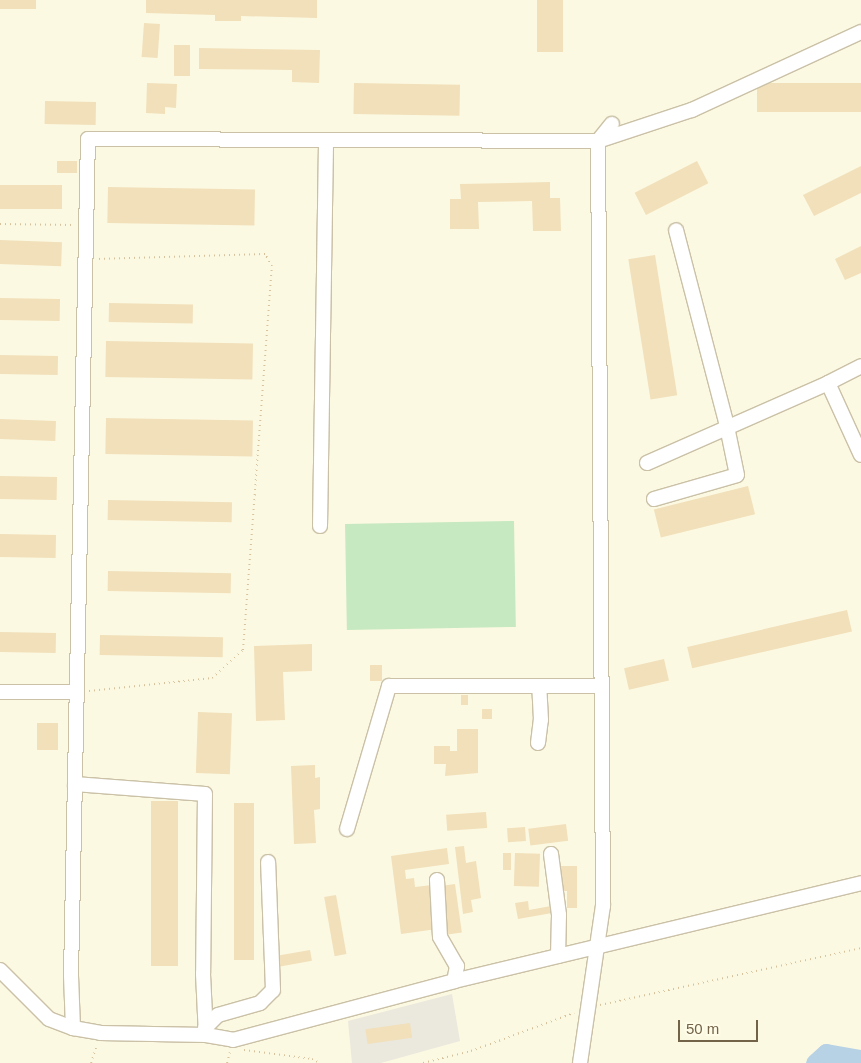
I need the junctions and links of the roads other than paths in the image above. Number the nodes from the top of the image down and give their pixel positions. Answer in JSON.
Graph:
{"nodes":[{"id":1,"x":861,"y":32,"type":"edge"},
{"id":2,"x":612,"y":124,"type":"dead end"},
{"id":3,"x":326,"y":140,"type":"junction"},
{"id":4,"x":598,"y":142,"type":"junction"},
{"id":5,"x":676,"y":230,"type":"dead end"},
{"id":6,"x":861,"y":366,"type":"edge"},
{"id":7,"x":828,"y":383,"type":"junction"},
{"id":8,"x":727,"y":428,"type":"junction"},
{"id":9,"x":861,"y":455,"type":"edge"},
{"id":10,"x":646,"y":463,"type":"dead end"},
{"id":11,"x":654,"y":499,"type":"dead end"},
{"id":12,"x":320,"y":526,"type":"dead end"},
{"id":13,"x":539,"y":686,"type":"junction"},
{"id":14,"x":602,"y":686,"type":"junction"},
{"id":15,"x":0,"y":692,"type":"edge"},
{"id":16,"x":77,"y":692,"type":"junction"},
{"id":17,"x":538,"y":743,"type":"dead end"},
{"id":18,"x":74,"y":784,"type":"junction"},
{"id":19,"x":347,"y":829,"type":"dead end"},
{"id":20,"x":551,"y":854,"type":"dead end"},
{"id":21,"x":268,"y":862,"type":"dead end"},
{"id":22,"x":437,"y":880,"type":"dead end"},
{"id":23,"x":861,"y":883,"type":"edge"},
{"id":24,"x":598,"y":946,"type":"junction"},
{"id":25,"x":558,"y":956,"type":"junction"},
{"id":26,"x":0,"y":970,"type":"edge"},
{"id":27,"x":454,"y":981,"type":"junction"},
{"id":28,"x":73,"y":1028,"type":"junction"},
{"id":29,"x":205,"y":1032,"type":"junction"},
{"id":30,"x":580,"y":1063,"type":"edge"}],
"edges":[{"from":1,"to":4,"type":"street"},
{"from":2,"to":4,"type":"street"},
{"from":3,"to":4,"type":"street"},
{"from":3,"to":12,"type":"street"},
{"from":3,"to":16,"type":"street"},
{"from":4,"to":14,"type":"street"},
{"from":5,"to":8,"type":"street"},
{"from":6,"to":7,"type":"street"},
{"from":7,"to":8,"type":"street"},
{"from":7,"to":9,"type":"street"},
{"from":8,"to":10,"type":"street"},
{"from":8,"to":11,"type":"street"},
{"from":13,"to":14,"type":"street"},
{"from":13,"to":17,"type":"street"},
{"from":13,"to":19,"type":"street"},
{"from":14,"to":24,"type":"street"},
{"from":15,"to":16,"type":"street"},
{"from":16,"to":18,"type":"street"},
{"from":18,"to":28,"type":"street"},
{"from":18,"to":29,"type":"street"},
{"from":20,"to":25,"type":"street"},
{"from":21,"to":29,"type":"street"},
{"from":22,"to":27,"type":"street"},
{"from":23,"to":24,"type":"street"},
{"from":24,"to":25,"type":"street"},
{"from":24,"to":30,"type":"street"},
{"from":25,"to":27,"type":"street"},
{"from":26,"to":28,"type":"street"},
{"from":27,"to":29,"type":"street"},
{"from":28,"to":29,"type":"street"}]}
